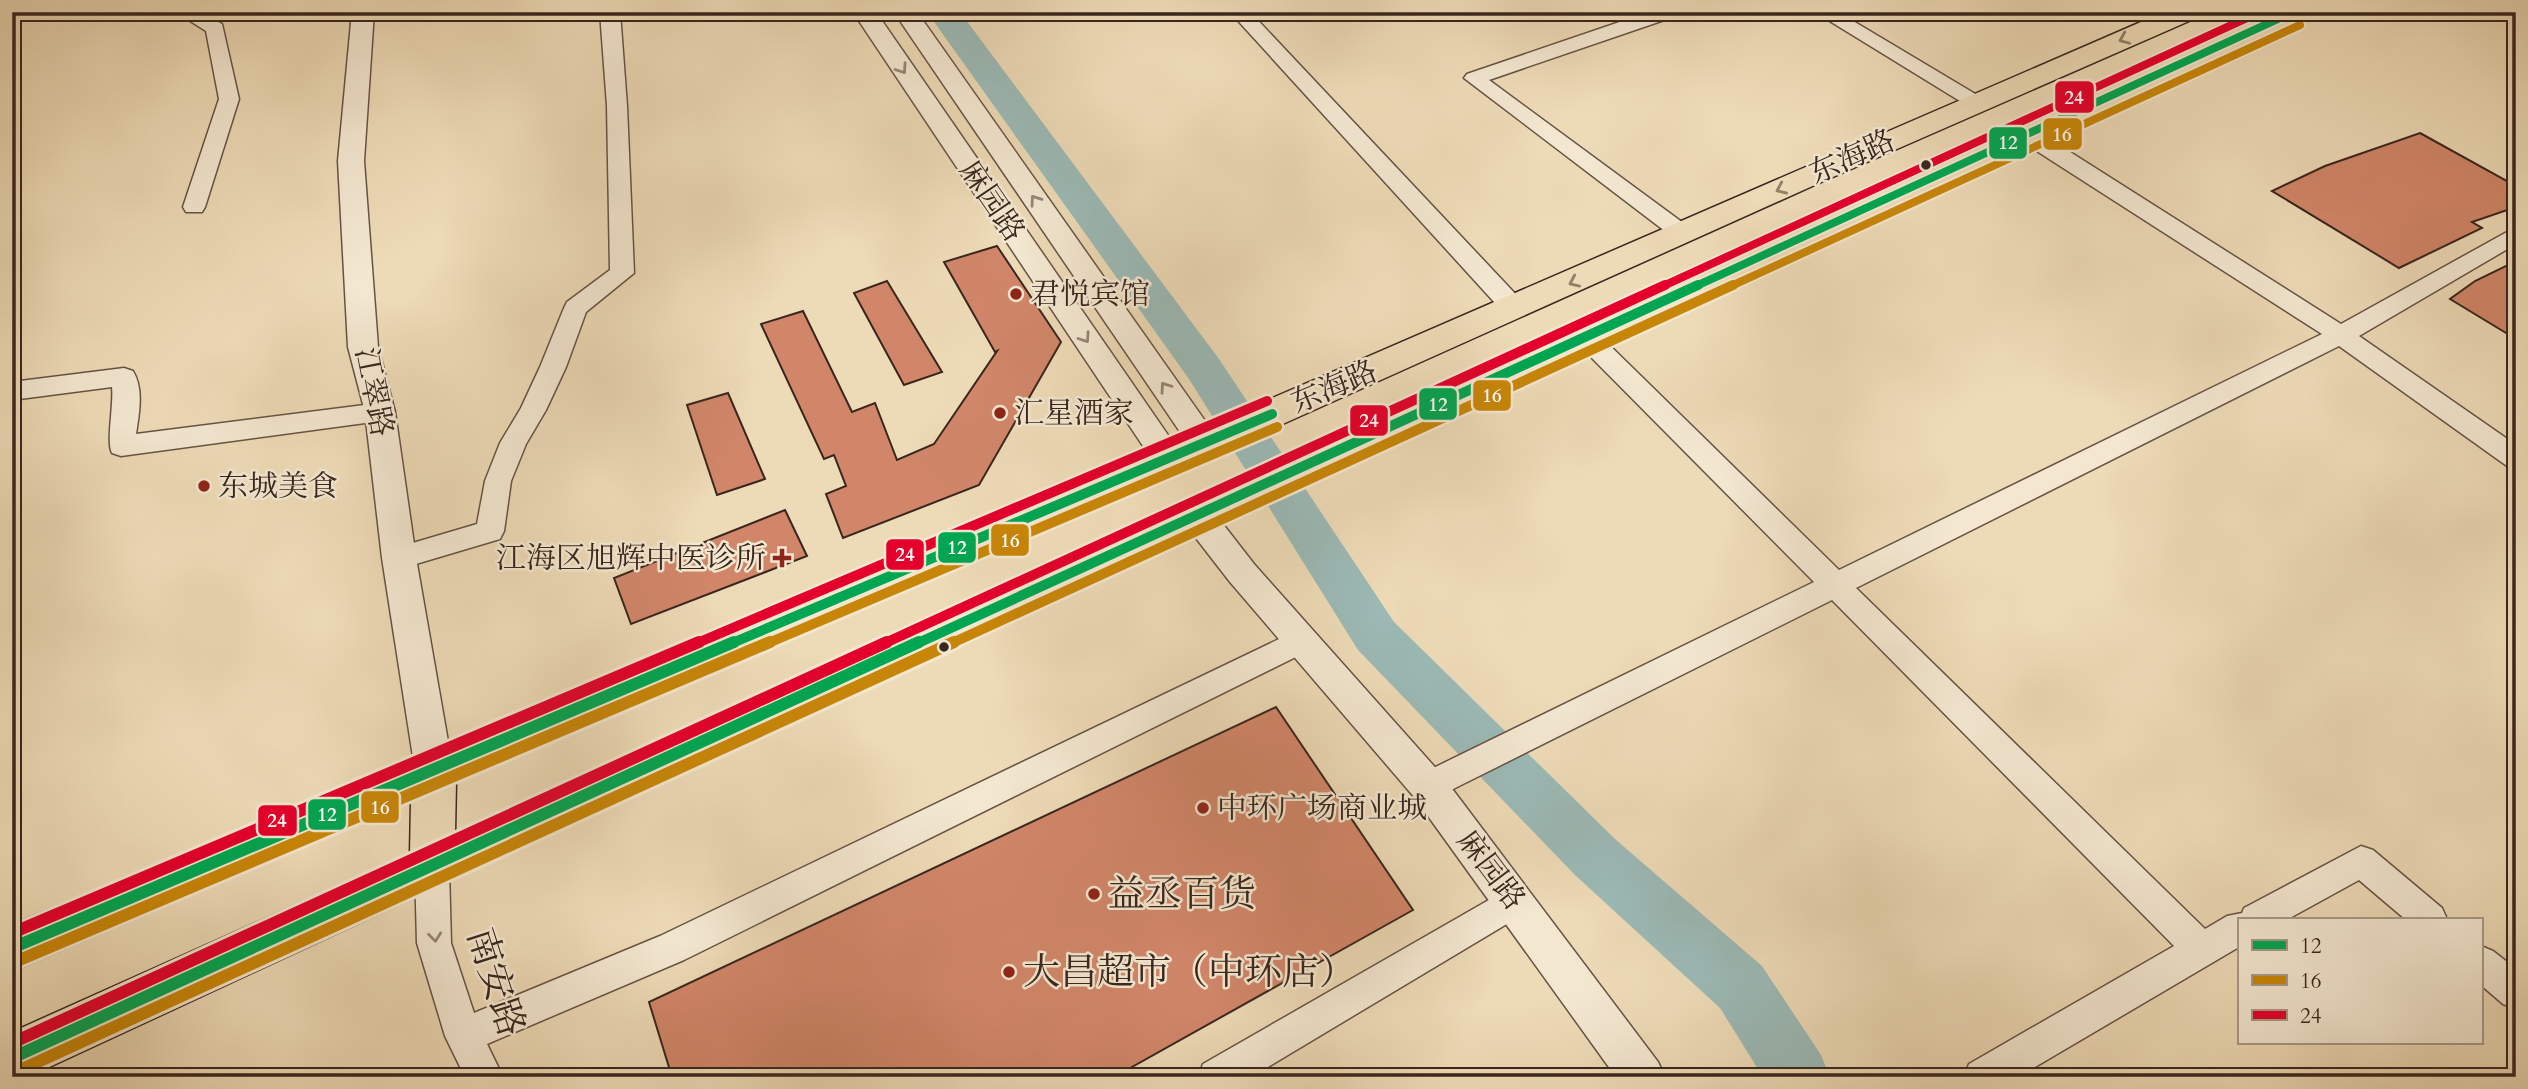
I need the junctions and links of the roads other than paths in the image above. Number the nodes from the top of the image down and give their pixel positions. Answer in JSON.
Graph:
{"nodes":[{"id":1,"x":184,"y":12,"type":"edge"},
{"id":2,"x":363,"y":12,"type":"edge"},
{"id":3,"x":610,"y":12,"type":"edge"},
{"id":4,"x":864,"y":12,"type":"edge"},
{"id":5,"x":905,"y":12,"type":"edge"},
{"id":6,"x":1239,"y":12,"type":"edge"},
{"id":7,"x":1669,"y":12,"type":"edge"},
{"id":8,"x":1824,"y":12,"type":"edge"},
{"id":9,"x":2187,"y":12,"type":"edge"},
{"id":10,"x":2294,"y":12,"type":"edge"},
{"id":11,"x":1975,"y":102,"type":"junction"},
{"id":12,"x":2029,"y":135,"type":"junction"},
{"id":13,"x":194,"y":206,"type":"dead end"},
{"id":14,"x":1682,"y":233,"type":"junction"},
{"id":15,"x":2516,"y":234,"type":"edge"},
{"id":16,"x":1514,"y":308,"type":"junction"},
{"id":17,"x":1585,"y":335,"type":"junction"},
{"id":18,"x":2341,"y":335,"type":"junction"},
{"id":19,"x":12,"y":391,"type":"edge"},
{"id":20,"x":380,"y":412,"type":"junction"},
{"id":21,"x":1205,"y":443,"type":"junction"},
{"id":22,"x":1168,"y":459,"type":"junction"},
{"id":23,"x":2516,"y":459,"type":"edge"},
{"id":24,"x":1198,"y":515,"type":"junction"},
{"id":25,"x":399,"y":558,"type":"junction"},
{"id":26,"x":1836,"y":585,"type":"junction"},
{"id":27,"x":1302,"y":640,"type":"junction"},
{"id":28,"x":434,"y":770,"type":"junction"},
{"id":29,"x":1429,"y":785,"type":"junction"},
{"id":30,"x":432,"y":869,"type":"junction"},
{"id":31,"x":1515,"y":901,"type":"junction"},
{"id":32,"x":2258,"y":918,"type":"edge"},
{"id":33,"x":2429,"y":918,"type":"edge"},
{"id":34,"x":2238,"y":929,"type":"edge"},
{"id":35,"x":12,"y":948,"type":"edge"},
{"id":36,"x":2202,"y":949,"type":"junction"},
{"id":37,"x":2482,"y":964,"type":"edge"},
{"id":38,"x":2516,"y":992,"type":"edge"},
{"id":39,"x":463,"y":1036,"type":"junction"},
{"id":40,"x":12,"y":1058,"type":"edge"},
{"id":41,"x":485,"y":1077,"type":"edge"},
{"id":42,"x":1216,"y":1077,"type":"edge"},
{"id":43,"x":1643,"y":1077,"type":"edge"},
{"id":44,"x":1982,"y":1077,"type":"edge"}],
"edges":[{"from":1,"to":13,"type":"street"},
{"from":2,"to":20,"type":"street","name":"江翠路"},
{"from":3,"to":25,"type":"street"},
{"from":4,"to":22,"type":"street","name":"麻园路","one_way":true},
{"from":21,"to":5,"type":"street","name":"麻园路","one_way":true},
{"from":6,"to":16,"type":"street"},
{"from":7,"to":14,"type":"street"},
{"from":8,"to":11,"type":"street"},
{"from":9,"to":11,"type":"main road","name":"东海路","one_way":true},
{"from":10,"to":12,"type":"main road","name":"东海路"},
{"from":11,"to":14,"type":"main road","name":"东海路","one_way":true},
{"from":12,"to":17,"type":"main road","name":"东海路"},
{"from":12,"to":18,"type":"street"},
{"from":14,"to":16,"type":"main road","name":"东海路","one_way":true},
{"from":15,"to":18,"type":"street"},
{"from":16,"to":21,"type":"main road","name":"东海路"},
{"from":17,"to":24,"type":"main road","name":"东海路"},
{"from":17,"to":26,"type":"street"},
{"from":18,"to":23,"type":"street"},
{"from":18,"to":26,"type":"street"},
{"from":19,"to":20,"type":"street"},
{"from":20,"to":25,"type":"street","name":"江翠路"},
{"from":21,"to":22,"type":"main road","name":"东海路"},
{"from":22,"to":28,"type":"main road","name":"东海路"},
{"from":24,"to":27,"type":"street","name":"麻园路"},
{"from":24,"to":30,"type":"main road","name":"东海路"},
{"from":25,"to":28,"type":"street","name":"江翠路"},
{"from":26,"to":29,"type":"street"},
{"from":26,"to":36,"type":"street"},
{"from":27,"to":29,"type":"street","name":"麻园路"},
{"from":27,"to":39,"type":"street"},
{"from":28,"to":30,"type":"main road"},
{"from":28,"to":35,"type":"main road","name":"东海路"},
{"from":29,"to":31,"type":"street","name":"麻园路"},
{"from":30,"to":39,"type":"street","name":"南安路","one_way":true},
{"from":30,"to":40,"type":"main road","name":"东海路"},
{"from":31,"to":42,"type":"street"},
{"from":31,"to":43,"type":"street","name":"麻园路"},
{"from":32,"to":33,"type":"street"},
{"from":34,"to":36,"type":"street"},
{"from":36,"to":44,"type":"street"},
{"from":37,"to":38,"type":"street"},
{"from":39,"to":41,"type":"street","name":"南安路"}]}
